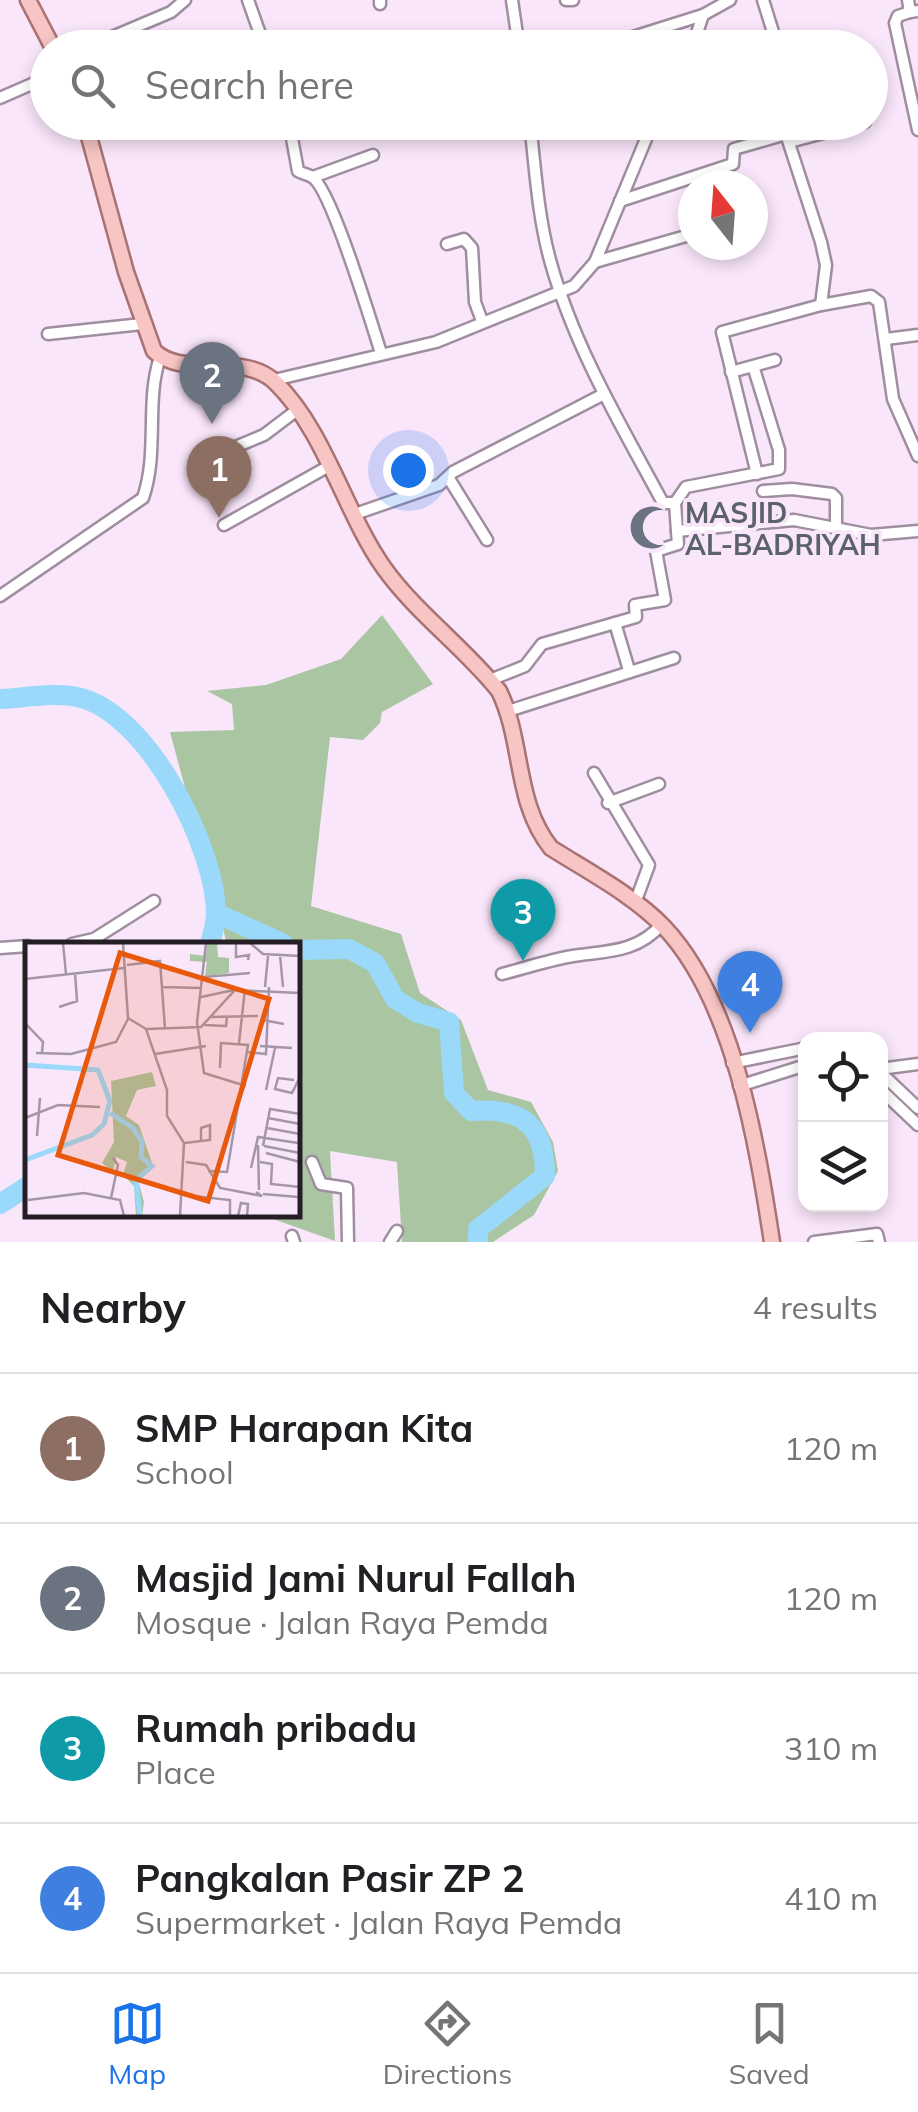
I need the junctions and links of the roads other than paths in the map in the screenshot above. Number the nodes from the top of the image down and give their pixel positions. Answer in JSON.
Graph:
{"nodes":[{"id":1,"x":28,"y":0,"type":"edge"},
{"id":2,"x":185,"y":0,"type":"edge"},
{"id":3,"x":248,"y":0,"type":"edge"},
{"id":4,"x":512,"y":0,"type":"edge"},
{"id":5,"x":566,"y":0,"type":"edge"},
{"id":6,"x":574,"y":0,"type":"edge"},
{"id":7,"x":730,"y":0,"type":"edge"},
{"id":8,"x":764,"y":0,"type":"edge"},
{"id":9,"x":912,"y":8,"type":"edge"},
{"id":10,"x":703,"y":15,"type":"junction"},
{"id":11,"x":44,"y":30,"type":"edge"},
{"id":12,"x":128,"y":30,"type":"edge"},
{"id":13,"x":259,"y":30,"type":"edge"},
{"id":14,"x":516,"y":30,"type":"edge"},
{"id":15,"x":655,"y":30,"type":"edge"},
{"id":16,"x":698,"y":30,"type":"edge"},
{"id":17,"x":773,"y":30,"type":"edge"},
{"id":18,"x":30,"y":86,"type":"edge"},
{"id":19,"x":0,"y":98,"type":"edge"},
{"id":20,"x":918,"y":130,"type":"edge"},
{"id":21,"x":90,"y":140,"type":"edge"},
{"id":22,"x":292,"y":140,"type":"edge"},
{"id":23,"x":533,"y":140,"type":"edge"},
{"id":24,"x":646,"y":140,"type":"edge"},
{"id":25,"x":757,"y":140,"type":"edge"},
{"id":26,"x":791,"y":140,"type":"edge"},
{"id":27,"x":374,"y":155,"type":"dead end"},
{"id":28,"x":710,"y":170,"type":"edge"},
{"id":29,"x":313,"y":177,"type":"junction"},
{"id":30,"x":678,"y":181,"type":"edge"},
{"id":31,"x":620,"y":202,"type":"junction"},
{"id":32,"x":678,"y":238,"type":"edge"},
{"id":33,"x":447,"y":244,"type":"dead end"},
{"id":34,"x":596,"y":262,"type":"junction"},
{"id":35,"x":562,"y":293,"type":"junction"},
{"id":36,"x":821,"y":304,"type":"junction"},
{"id":37,"x":482,"y":320,"type":"junction"},
{"id":38,"x":142,"y":324,"type":"junction"},
{"id":39,"x":48,"y":334,"type":"dead end"},
{"id":40,"x":918,"y":335,"type":"edge"},
{"id":41,"x":886,"y":339,"type":"junction"},
{"id":42,"x":382,"y":353,"type":"junction"},
{"id":43,"x":160,"y":357,"type":"junction"},
{"id":44,"x":775,"y":360,"type":"dead end"},
{"id":45,"x":754,"y":370,"type":"dead end"},
{"id":46,"x":732,"y":372,"type":"junction"},
{"id":47,"x":274,"y":380,"type":"junction"},
{"id":48,"x":602,"y":395,"type":"junction"},
{"id":49,"x":296,"y":410,"type":"junction"},
{"id":50,"x":918,"y":456,"type":"edge"},
{"id":51,"x":199,"y":462,"type":"dead end"},
{"id":52,"x":329,"y":466,"type":"junction"},
{"id":53,"x":757,"y":474,"type":"junction"},
{"id":54,"x":448,"y":477,"type":"junction"},
{"id":55,"x":763,"y":492,"type":"dead end"},
{"id":56,"x":675,"y":503,"type":"junction"},
{"id":57,"x":355,"y":514,"type":"junction"},
{"id":58,"x":224,"y":525,"type":"dead end"},
{"id":59,"x":836,"y":528,"type":"junction"},
{"id":60,"x":677,"y":531,"type":"junction"},
{"id":61,"x":918,"y":531,"type":"edge"},
{"id":62,"x":487,"y":540,"type":"dead end"},
{"id":63,"x":0,"y":596,"type":"edge"},
{"id":64,"x":615,"y":623,"type":"junction"},
{"id":65,"x":674,"y":658,"type":"dead end"},
{"id":66,"x":502,"y":668,"type":"dead end"},
{"id":67,"x":629,"y":670,"type":"junction"},
{"id":68,"x":488,"y":678,"type":"junction"},
{"id":69,"x":508,"y":711,"type":"junction"},
{"id":70,"x":594,"y":773,"type":"dead end"},
{"id":71,"x":659,"y":784,"type":"dead end"},
{"id":72,"x":608,"y":803,"type":"junction"},
{"id":73,"x":154,"y":901,"type":"dead end"},
{"id":74,"x":634,"y":902,"type":"junction"},
{"id":75,"x":662,"y":924,"type":"junction"},
{"id":76,"x":81,"y":942,"type":"edge"},
{"id":77,"x":25,"y":946,"type":"edge"},
{"id":78,"x":0,"y":948,"type":"edge"},
{"id":79,"x":502,"y":974,"type":"dead end"},
{"id":80,"x":798,"y":1050,"type":"edge"},
{"id":81,"x":732,"y":1063,"type":"junction"},
{"id":82,"x":918,"y":1064,"type":"edge"},
{"id":83,"x":798,"y":1068,"type":"edge"},
{"id":84,"x":888,"y":1069,"type":"edge"},
{"id":85,"x":888,"y":1078,"type":"edge"},
{"id":86,"x":739,"y":1086,"type":"junction"},
{"id":87,"x":888,"y":1096,"type":"edge"},
{"id":88,"x":918,"y":1108,"type":"edge"},
{"id":89,"x":917,"y":1122,"type":"edge"},
{"id":90,"x":312,"y":1162,"type":"dead end"},
{"id":91,"x":398,"y":1231,"type":"dead end"},
{"id":92,"x":348,"y":1241,"type":"edge"},
{"id":93,"x":358,"y":1242,"type":"edge"},
{"id":94,"x":390,"y":1242,"type":"edge"},
{"id":95,"x":772,"y":1242,"type":"edge"},
{"id":96,"x":814,"y":1242,"type":"edge"},
{"id":97,"x":879,"y":1242,"type":"edge"}],
"edges":[{"from":1,"to":11,"type":"main road"},
{"from":2,"to":12,"type":"street"},
{"from":3,"to":13,"type":"street"},
{"from":4,"to":14,"type":"street"},
{"from":5,"to":6,"type":"street"},
{"from":7,"to":10,"type":"street"},
{"from":8,"to":17,"type":"street"},
{"from":9,"to":20,"type":"street"},
{"from":10,"to":15,"type":"street"},
{"from":10,"to":16,"type":"street"},
{"from":18,"to":19,"type":"street"},
{"from":21,"to":38,"type":"main road"},
{"from":22,"to":29,"type":"street"},
{"from":23,"to":35,"type":"street"},
{"from":24,"to":31,"type":"street"},
{"from":25,"to":28,"type":"street"},
{"from":26,"to":36,"type":"street"},
{"from":27,"to":29,"type":"street"},
{"from":29,"to":42,"type":"street"},
{"from":30,"to":31,"type":"street"},
{"from":31,"to":34,"type":"street"},
{"from":32,"to":34,"type":"street"},
{"from":33,"to":37,"type":"street"},
{"from":34,"to":35,"type":"street"},
{"from":35,"to":37,"type":"street"},
{"from":35,"to":48,"type":"street"},
{"from":36,"to":41,"type":"street"},
{"from":36,"to":46,"type":"street"},
{"from":37,"to":42,"type":"street"},
{"from":38,"to":39,"type":"street"},
{"from":38,"to":43,"type":"main road"},
{"from":40,"to":41,"type":"street"},
{"from":41,"to":50,"type":"street"},
{"from":42,"to":47,"type":"street"},
{"from":43,"to":47,"type":"main road"},
{"from":43,"to":63,"type":"street"},
{"from":44,"to":46,"type":"street"},
{"from":45,"to":53,"type":"street"},
{"from":46,"to":53,"type":"street"},
{"from":47,"to":49,"type":"main road"},
{"from":48,"to":54,"type":"street"},
{"from":48,"to":56,"type":"street"},
{"from":49,"to":51,"type":"street"},
{"from":49,"to":52,"type":"main road"},
{"from":52,"to":57,"type":"main road"},
{"from":52,"to":58,"type":"street"},
{"from":53,"to":56,"type":"street"},
{"from":54,"to":57,"type":"street"},
{"from":54,"to":62,"type":"street"},
{"from":55,"to":59,"type":"street"},
{"from":56,"to":60,"type":"street"},
{"from":57,"to":68,"type":"main road"},
{"from":59,"to":60,"type":"street"},
{"from":59,"to":61,"type":"street"},
{"from":60,"to":64,"type":"street"},
{"from":64,"to":67,"type":"street"},
{"from":64,"to":68,"type":"street"},
{"from":65,"to":67,"type":"street"},
{"from":66,"to":68,"type":"street"},
{"from":67,"to":69,"type":"street"},
{"from":68,"to":69,"type":"main road"},
{"from":69,"to":74,"type":"main road"},
{"from":70,"to":72,"type":"street"},
{"from":71,"to":72,"type":"street"},
{"from":72,"to":74,"type":"street"},
{"from":73,"to":76,"type":"street"},
{"from":74,"to":75,"type":"main road"},
{"from":75,"to":79,"type":"street"},
{"from":75,"to":81,"type":"main road"},
{"from":77,"to":78,"type":"street"},
{"from":80,"to":81,"type":"street"},
{"from":81,"to":86,"type":"main road"},
{"from":82,"to":84,"type":"street"},
{"from":83,"to":86,"type":"street"},
{"from":85,"to":88,"type":"street"},
{"from":86,"to":95,"type":"main road"},
{"from":87,"to":89,"type":"street"},
{"from":90,"to":92,"type":"street"},
{"from":91,"to":94,"type":"street"},
{"from":92,"to":93,"type":"street"},
{"from":96,"to":97,"type":"street"}]}
